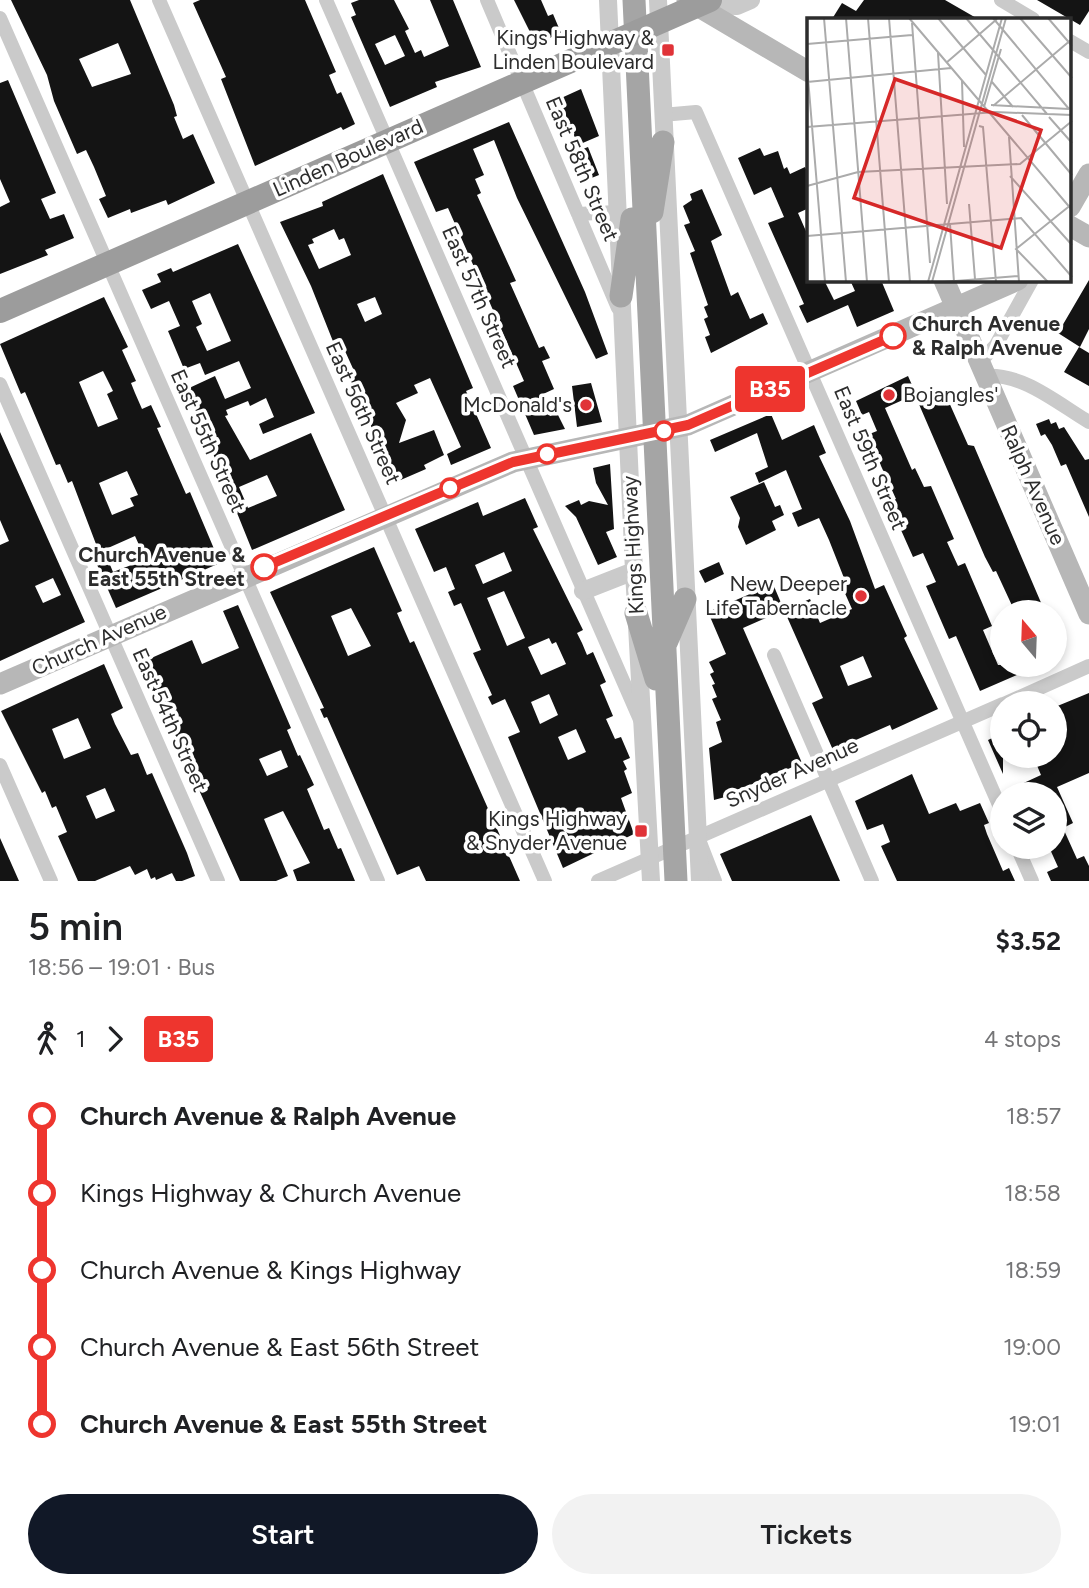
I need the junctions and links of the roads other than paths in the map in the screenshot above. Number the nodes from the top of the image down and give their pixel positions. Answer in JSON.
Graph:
{"nodes":[{"id":1,"x":159,"y":0,"type":"edge"},
{"id":2,"x":326,"y":0,"type":"edge"},
{"id":3,"x":486,"y":0,"type":"edge"},
{"id":4,"x":608,"y":0,"type":"edge"},
{"id":5,"x":634,"y":0,"type":"edge"},
{"id":6,"x":751,"y":0,"type":"edge"},
{"id":7,"x":1001,"y":0,"type":"edge"},
{"id":8,"x":699,"y":1,"type":"edge"},
{"id":9,"x":658,"y":11,"type":"edge"},
{"id":10,"x":0,"y":18,"type":"edge"},
{"id":11,"x":1031,"y":18,"type":"edge"},
{"id":12,"x":634,"y":32,"type":"junction"},
{"id":13,"x":1072,"y":42,"type":"edge"},
{"id":14,"x":608,"y":43,"type":"junction"},
{"id":15,"x":1089,"y":52,"type":"edge"},
{"id":16,"x":807,"y":71,"type":"edge"},
{"id":17,"x":522,"y":82,"type":"junction"},
{"id":18,"x":662,"y":115,"type":"junction"},
{"id":19,"x":388,"y":141,"type":"junction"},
{"id":20,"x":663,"y":142,"type":"junction"},
{"id":21,"x":640,"y":168,"type":"junction"},
{"id":22,"x":1089,"y":174,"type":"edge"},
{"id":23,"x":247,"y":202,"type":"junction"},
{"id":24,"x":1072,"y":204,"type":"edge"},
{"id":25,"x":617,"y":212,"type":"junction"},
{"id":26,"x":578,"y":214,"type":"junction"},
{"id":27,"x":1072,"y":227,"type":"edge"},
{"id":28,"x":1089,"y":237,"type":"edge"},
{"id":29,"x":108,"y":263,"type":"junction"},
{"id":30,"x":645,"y":264,"type":"junction"},
{"id":31,"x":945,"y":282,"type":"edge"},
{"id":32,"x":1014,"y":282,"type":"edge"},
{"id":33,"x":1031,"y":282,"type":"edge"},
{"id":34,"x":621,"y":306,"type":"junction"},
{"id":35,"x":957,"y":309,"type":"junction"},
{"id":36,"x":0,"y":311,"type":"edge"},
{"id":37,"x":982,"y":369,"type":"junction"},
{"id":38,"x":810,"y":372,"type":"junction"},
{"id":39,"x":0,"y":384,"type":"edge"},
{"id":40,"x":1089,"y":422,"type":"edge"},
{"id":41,"x":678,"y":427,"type":"junction"},
{"id":42,"x":652,"y":433,"type":"junction"},
{"id":43,"x":628,"y":438,"type":"junction"},
{"id":44,"x":528,"y":458,"type":"junction"},
{"id":45,"x":385,"y":516,"type":"junction"},
{"id":46,"x":634,"y":570,"type":"junction"},
{"id":47,"x":244,"y":576,"type":"junction"},
{"id":48,"x":1083,"y":589,"type":"edge"},
{"id":49,"x":583,"y":591,"type":"junction"},
{"id":50,"x":685,"y":599,"type":"junction"},
{"id":51,"x":636,"y":613,"type":"junction"},
{"id":52,"x":1089,"y":614,"type":"edge"},
{"id":53,"x":110,"y":634,"type":"junction"},
{"id":54,"x":663,"y":650,"type":"junction"},
{"id":55,"x":774,"y":655,"type":"dead end"},
{"id":56,"x":1089,"y":666,"type":"edge"},
{"id":57,"x":0,"y":684,"type":"edge"},
{"id":58,"x":1032,"y":691,"type":"edge"},
{"id":59,"x":990,"y":710,"type":"edge"},
{"id":60,"x":667,"y":716,"type":"junction"},
{"id":61,"x":962,"y":722,"type":"junction"},
{"id":62,"x":643,"y":727,"type":"junction"},
{"id":63,"x":0,"y":765,"type":"edge"},
{"id":64,"x":827,"y":781,"type":"junction"},
{"id":65,"x":990,"y":785,"type":"edge"},
{"id":66,"x":698,"y":837,"type":"junction"},
{"id":67,"x":675,"y":848,"type":"junction"},
{"id":68,"x":651,"y":858,"type":"junction"},
{"id":69,"x":1022,"y":859,"type":"edge"},
{"id":70,"x":51,"y":881,"type":"edge"},
{"id":71,"x":218,"y":881,"type":"edge"},
{"id":72,"x":378,"y":881,"type":"edge"},
{"id":73,"x":545,"y":881,"type":"edge"},
{"id":74,"x":598,"y":881,"type":"edge"},
{"id":75,"x":651,"y":881,"type":"edge"},
{"id":76,"x":676,"y":881,"type":"edge"},
{"id":77,"x":700,"y":881,"type":"edge"},
{"id":78,"x":715,"y":881,"type":"edge"},
{"id":79,"x":872,"y":881,"type":"edge"},
{"id":80,"x":1032,"y":881,"type":"edge"}],
"edges":[{"from":1,"to":23,"type":"street","name":"East 56th Street"},
{"from":2,"to":19,"type":"street","name":"East 57th Street"},
{"from":3,"to":17,"type":"street","name":"East 58th Street"},
{"from":4,"to":14,"type":"street","name":"Kings Highway"},
{"from":5,"to":12,"type":"main road","name":"Kings Highway"},
{"from":6,"to":8,"type":"street","name":"Linden Boulevard"},
{"from":7,"to":11,"type":"street"},
{"from":8,"to":9,"type":"highway","name":"Linden Boulevard"},
{"from":8,"to":16,"type":"main road"},
{"from":9,"to":12,"type":"highway","name":"Linden Boulevard"},
{"from":9,"to":18,"type":"street"},
{"from":10,"to":29,"type":"street","name":"East 55th Street"},
{"from":12,"to":14,"type":"highway","name":"Linden Boulevard"},
{"from":12,"to":21,"type":"main road","name":"Kings Highway"},
{"from":13,"to":15,"type":"street"},
{"from":14,"to":17,"type":"highway","name":"Linden Boulevard"},
{"from":14,"to":25,"type":"street","name":"Kings Highway"},
{"from":17,"to":19,"type":"highway","name":"Linden Boulevard"},
{"from":17,"to":26,"type":"street","name":"East 58th Street"},
{"from":18,"to":20,"type":"street"},
{"from":18,"to":38,"type":"street","name":"East 59th Street"},
{"from":19,"to":23,"type":"highway","name":"Linden Boulevard"},
{"from":19,"to":44,"type":"street","name":"East 57th Street"},
{"from":20,"to":30,"type":"main road"},
{"from":20,"to":41,"type":"street"},
{"from":21,"to":30,"type":"main road","name":"Kings Highway"},
{"from":21,"to":34,"type":"main road"},
{"from":22,"to":24,"type":"main road"},
{"from":23,"to":29,"type":"highway","name":"Linden Boulevard"},
{"from":23,"to":45,"type":"street","name":"East 56th Street"},
{"from":25,"to":26,"type":"street"},
{"from":25,"to":34,"type":"street","name":"Kings Highway"},
{"from":26,"to":34,"type":"street","name":"East 58th Street"},
{"from":27,"to":28,"type":"main road"},
{"from":29,"to":36,"type":"highway","name":"Linden Boulevard"},
{"from":29,"to":47,"type":"street","name":"East 55th Street"},
{"from":30,"to":42,"type":"main road","name":"Kings Highway"},
{"from":31,"to":35,"type":"main road","name":"Ralph Avenue"},
{"from":32,"to":35,"type":"main road","name":"Church Avenue"},
{"from":33,"to":37,"type":"street"},
{"from":34,"to":43,"type":"street","name":"Kings Highway"},
{"from":35,"to":37,"type":"main road","name":"Ralph Avenue"},
{"from":35,"to":38,"type":"main road","name":"Church Avenue"},
{"from":37,"to":40,"type":"street"},
{"from":37,"to":48,"type":"main road","name":"Ralph Avenue"},
{"from":38,"to":41,"type":"main road","name":"Church Avenue"},
{"from":38,"to":61,"type":"street","name":"East 59th Street"},
{"from":39,"to":53,"type":"street","name":"East 54th Street"},
{"from":41,"to":42,"type":"main road","name":"Church Avenue"},
{"from":41,"to":50,"type":"street"},
{"from":42,"to":43,"type":"main road","name":"Church Avenue"},
{"from":42,"to":54,"type":"main road","name":"Kings Highway"},
{"from":43,"to":44,"type":"main road","name":"Church Avenue"},
{"from":43,"to":46,"type":"street","name":"Kings Highway"},
{"from":44,"to":45,"type":"main road","name":"Church Avenue"},
{"from":44,"to":49,"type":"street","name":"East 57th Street"},
{"from":45,"to":47,"type":"main road","name":"Church Avenue"},
{"from":45,"to":73,"type":"street","name":"East 56th Street"},
{"from":46,"to":49,"type":"street"},
{"from":46,"to":51,"type":"street","name":"Kings Highway"},
{"from":47,"to":53,"type":"main road","name":"Church Avenue"},
{"from":47,"to":72,"type":"street","name":"East 55th Street"},
{"from":48,"to":52,"type":"main road","name":"Ralph Avenue"},
{"from":49,"to":62,"type":"street","name":"East 57th Street"},
{"from":50,"to":54,"type":"main road"},
{"from":50,"to":66,"type":"street"},
{"from":51,"to":60,"type":"main road"},
{"from":51,"to":62,"type":"street","name":"Kings Highway"},
{"from":53,"to":57,"type":"main road","name":"Church Avenue"},
{"from":53,"to":71,"type":"street","name":"East 54th Street"},
{"from":54,"to":60,"type":"main road","name":"Kings Highway"},
{"from":55,"to":64,"type":"street"},
{"from":56,"to":58,"type":"street","name":"Snyder Avenue"},
{"from":59,"to":61,"type":"street","name":"Snyder Avenue"},
{"from":60,"to":67,"type":"main road","name":"Kings Highway"},
{"from":61,"to":64,"type":"street","name":"Snyder Avenue"},
{"from":61,"to":65,"type":"street","name":"East 59th Street"},
{"from":62,"to":68,"type":"street","name":"Kings Highway"},
{"from":63,"to":70,"type":"street"},
{"from":64,"to":66,"type":"street","name":"Snyder Avenue"},
{"from":64,"to":79,"type":"street"},
{"from":66,"to":67,"type":"street","name":"Snyder Avenue"},
{"from":66,"to":77,"type":"street"},
{"from":66,"to":78,"type":"street"},
{"from":67,"to":68,"type":"street","name":"Snyder Avenue"},
{"from":67,"to":76,"type":"main road","name":"Kings Highway"},
{"from":68,"to":74,"type":"street","name":"Snyder Avenue"},
{"from":68,"to":75,"type":"street","name":"Kings Highway"},
{"from":69,"to":80,"type":"street"}]}
